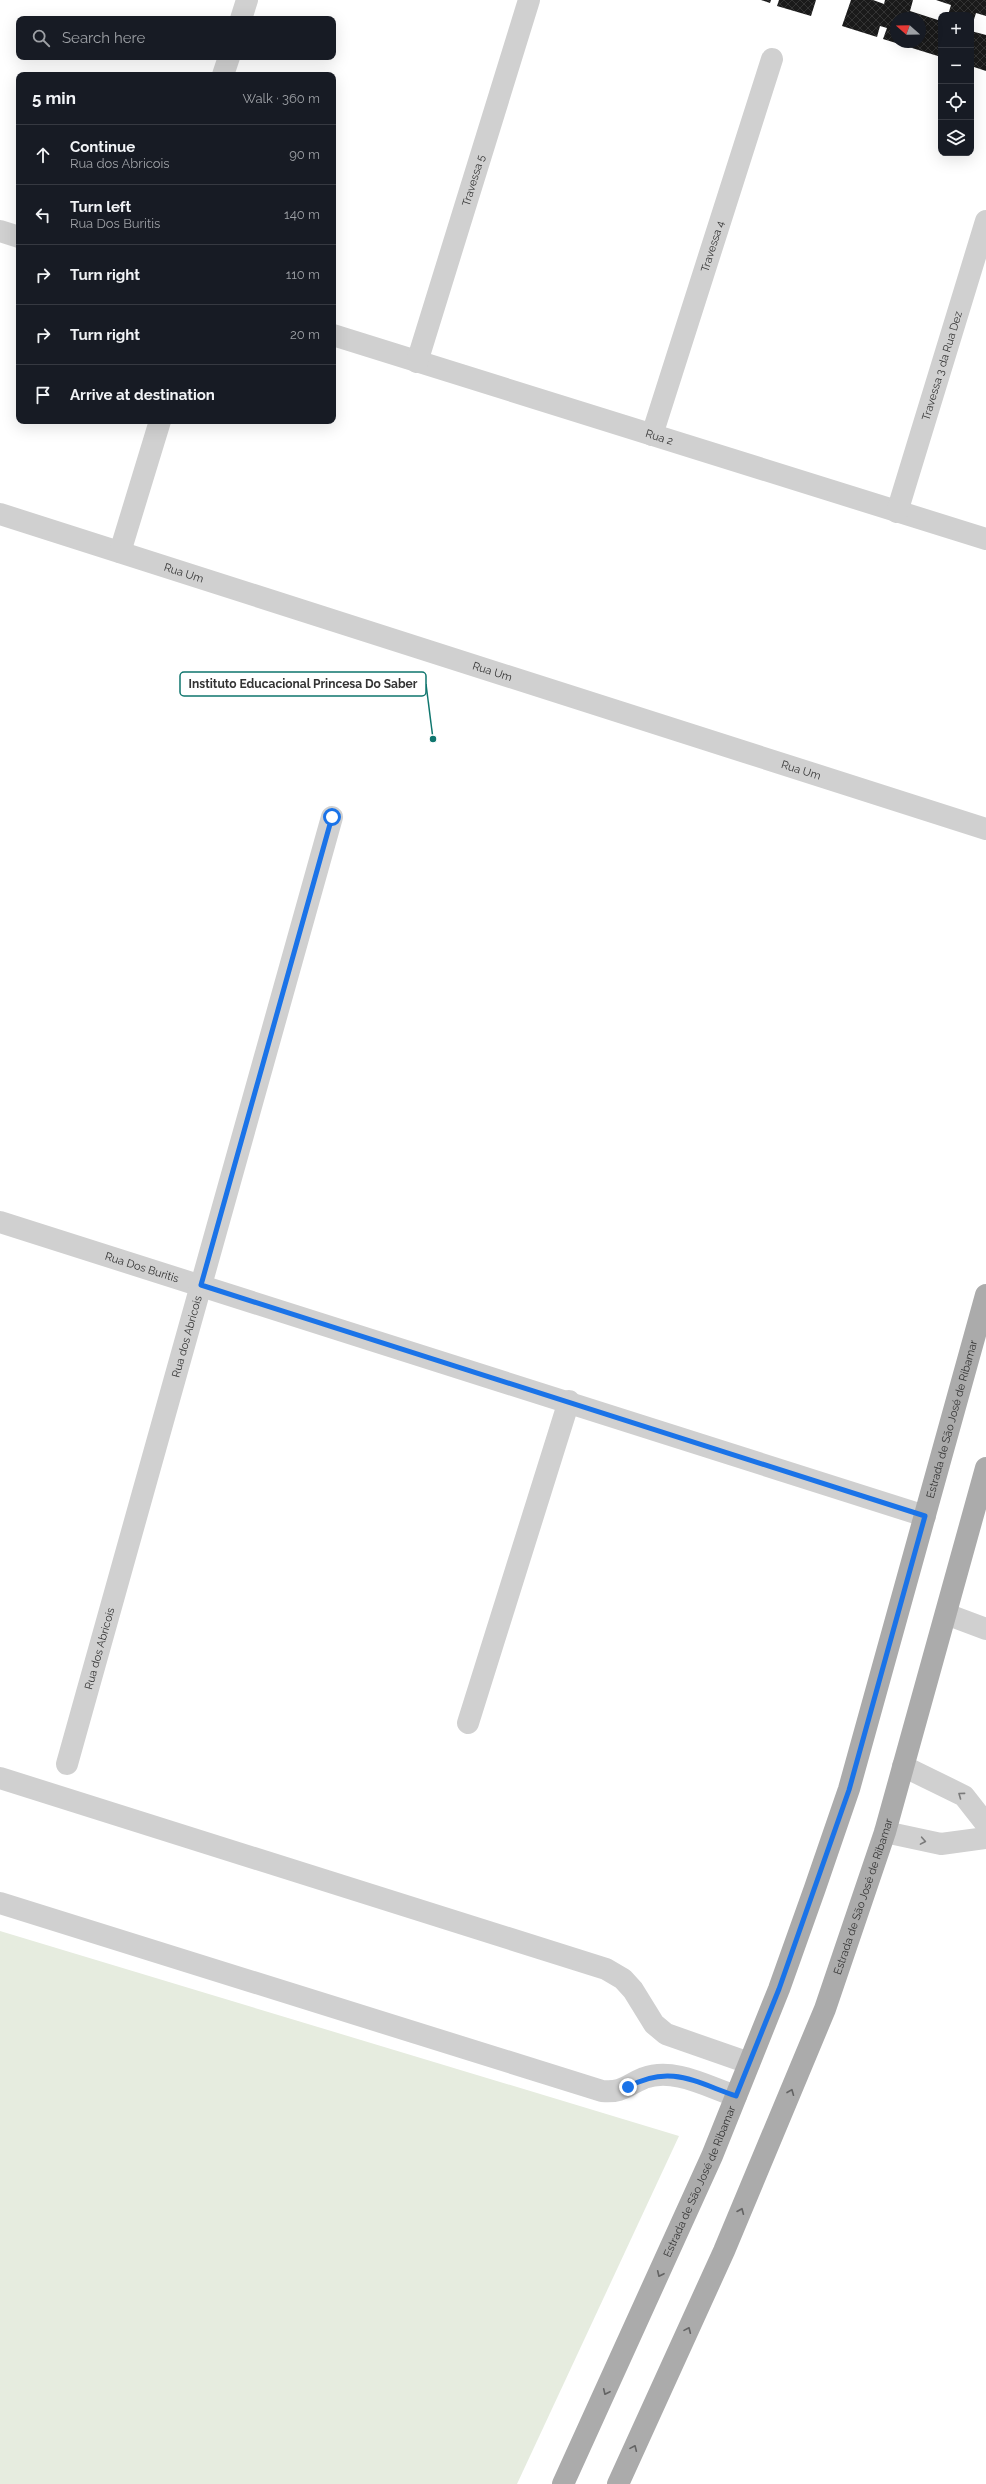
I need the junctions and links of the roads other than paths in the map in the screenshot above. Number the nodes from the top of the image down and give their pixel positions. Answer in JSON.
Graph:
{"nodes":[{"id":1,"x":247,"y":0,"type":"edge"},
{"id":2,"x":529,"y":0,"type":"edge"},
{"id":3,"x":242,"y":16,"type":"edge"},
{"id":4,"x":772,"y":59,"type":"dead end"},
{"id":5,"x":228,"y":60,"type":"edge"},
{"id":6,"x":224,"y":72,"type":"edge"},
{"id":7,"x":986,"y":221,"type":"edge"},
{"id":8,"x":0,"y":231,"type":"edge"},
{"id":9,"x":16,"y":236,"type":"edge"},
{"id":10,"x":336,"y":336,"type":"edge"},
{"id":11,"x":417,"y":362,"type":"junction"},
{"id":12,"x":159,"y":424,"type":"edge"},
{"id":13,"x":652,"y":435,"type":"junction"},
{"id":14,"x":897,"y":512,"type":"junction"},
{"id":15,"x":0,"y":514,"type":"edge"},
{"id":16,"x":986,"y":539,"type":"edge"},
{"id":17,"x":120,"y":552,"type":"junction"},
{"id":18,"x":332,"y":817,"type":"dead end"},
{"id":19,"x":986,"y":829,"type":"edge"},
{"id":20,"x":0,"y":1222,"type":"edge"},
{"id":21,"x":201,"y":1285,"type":"junction"},
{"id":22,"x":986,"y":1295,"type":"edge"},
{"id":23,"x":569,"y":1401,"type":"junction"},
{"id":24,"x":986,"y":1468,"type":"edge"},
{"id":25,"x":925,"y":1516,"type":"junction"},
{"id":26,"x":946,"y":1614,"type":"junction"},
{"id":27,"x":986,"y":1630,"type":"edge"},
{"id":28,"x":468,"y":1723,"type":"dead end"},
{"id":29,"x":67,"y":1764,"type":"dead end"},
{"id":30,"x":903,"y":1766,"type":"junction"},
{"id":31,"x":0,"y":1778,"type":"edge"},
{"id":32,"x":986,"y":1824,"type":"edge"},
{"id":33,"x":885,"y":1832,"type":"junction"},
{"id":34,"x":986,"y":1838,"type":"edge"},
{"id":35,"x":0,"y":1903,"type":"edge"},
{"id":36,"x":749,"y":2063,"type":"junction"},
{"id":37,"x":736,"y":2096,"type":"junction"},
{"id":38,"x":563,"y":2484,"type":"edge"},
{"id":39,"x":618,"y":2484,"type":"edge"}],
"edges":[{"from":1,"to":3,"type":"street"},
{"from":2,"to":11,"type":"street","name":"Travessa 5"},
{"from":4,"to":13,"type":"street","name":"Travessa 4"},
{"from":5,"to":6,"type":"street"},
{"from":7,"to":14,"type":"street","name":"Travessa 3 da Rua Dez"},
{"from":8,"to":9,"type":"street"},
{"from":10,"to":11,"type":"street","name":"Rua 2"},
{"from":11,"to":13,"type":"street","name":"Rua 2"},
{"from":12,"to":17,"type":"street"},
{"from":13,"to":14,"type":"street","name":"Rua 2"},
{"from":14,"to":16,"type":"street","name":"Rua 2"},
{"from":15,"to":17,"type":"street","name":"Rua Um"},
{"from":17,"to":19,"type":"street","name":"Rua Um"},
{"from":18,"to":21,"type":"street","name":"Rua dos Abricois"},
{"from":20,"to":21,"type":"street","name":"Rua Dos Buritis"},
{"from":21,"to":23,"type":"street","name":"Rua Dos Buritis"},
{"from":21,"to":29,"type":"street","name":"Rua dos Abricois"},
{"from":22,"to":25,"type":"main road","name":"Estrada de São José de Ribamar"},
{"from":23,"to":25,"type":"street","name":"Rua Dos Buritis"},
{"from":23,"to":28,"type":"street"},
{"from":24,"to":26,"type":"main road","name":"Estrada de São José de Ribamar"},
{"from":25,"to":36,"type":"main road","name":"Estrada de São José de Ribamar"},
{"from":26,"to":27,"type":"street"},
{"from":26,"to":30,"type":"main road","name":"Estrada de São José de Ribamar"},
{"from":32,"to":30,"type":"street","one_way":true},
{"from":30,"to":33,"type":"main road","name":"Estrada de São José de Ribamar"},
{"from":31,"to":36,"type":"street"},
{"from":33,"to":34,"type":"street","one_way":true},
{"from":39,"to":33,"type":"main road","name":"Estrada de São José de Ribamar","one_way":true},
{"from":35,"to":37,"type":"street"},
{"from":36,"to":37,"type":"main road","name":"Estrada de São José de Ribamar"},
{"from":37,"to":38,"type":"main road","name":"Estrada de São José de Ribamar","one_way":true}]}
